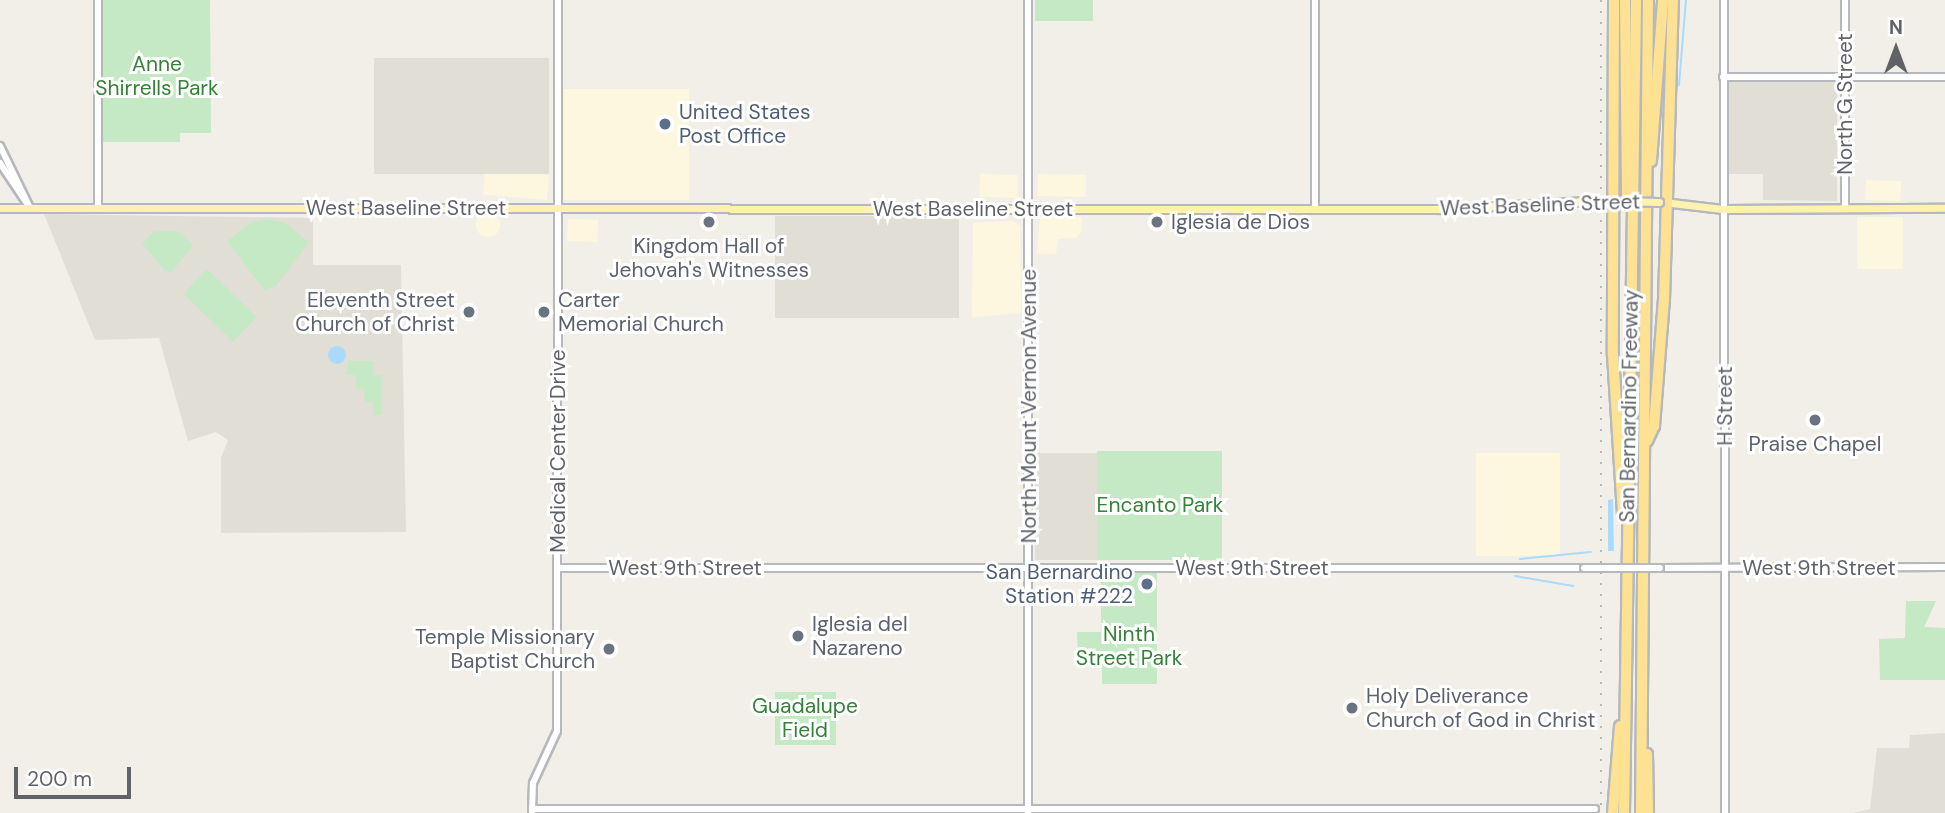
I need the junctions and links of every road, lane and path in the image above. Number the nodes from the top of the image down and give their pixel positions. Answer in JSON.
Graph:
{"nodes":[{"id":1,"x":98,"y":0,"type":"edge"},
{"id":2,"x":558,"y":0,"type":"edge"},
{"id":3,"x":1028,"y":0,"type":"edge"},
{"id":4,"x":1315,"y":0,"type":"edge"},
{"id":5,"x":1614,"y":0,"type":"edge"},
{"id":6,"x":1625,"y":0,"type":"edge"},
{"id":7,"x":1636,"y":0,"type":"edge"},
{"id":8,"x":1648,"y":0,"type":"edge"},
{"id":9,"x":1663,"y":0,"type":"edge"},
{"id":10,"x":1672,"y":0,"type":"edge"},
{"id":11,"x":1679,"y":0,"type":"edge"},
{"id":12,"x":1724,"y":0,"type":"edge"},
{"id":13,"x":1845,"y":0,"type":"edge"},
{"id":14,"x":1672,"y":33,"type":"junction"},
{"id":15,"x":1723,"y":77,"type":"junction"},
{"id":16,"x":1845,"y":77,"type":"junction"},
{"id":17,"x":1945,"y":77,"type":"edge"},
{"id":18,"x":0,"y":146,"type":"edge"},
{"id":19,"x":0,"y":163,"type":"edge"},
{"id":20,"x":1647,"y":182,"type":"junction"},
{"id":21,"x":1613,"y":201,"type":"junction"},
{"id":22,"x":1663,"y":202,"type":"junction"},
{"id":23,"x":0,"y":208,"type":"edge"},
{"id":24,"x":30,"y":208,"type":"junction"},
{"id":25,"x":98,"y":208,"type":"junction"},
{"id":26,"x":559,"y":208,"type":"junction"},
{"id":27,"x":1315,"y":208,"type":"junction"},
{"id":28,"x":1845,"y":208,"type":"junction"},
{"id":29,"x":1945,"y":208,"type":"edge"},
{"id":30,"x":1029,"y":209,"type":"junction"},
{"id":31,"x":1723,"y":209,"type":"junction"},
{"id":32,"x":1631,"y":276,"type":"junction"},
{"id":33,"x":1645,"y":445,"type":"junction"},
{"id":34,"x":1627,"y":530,"type":"junction"},
{"id":35,"x":1945,"y":567,"type":"edge"},
{"id":36,"x":558,"y":568,"type":"junction"},
{"id":37,"x":1029,"y":568,"type":"junction"},
{"id":38,"x":1725,"y":568,"type":"junction"},
{"id":39,"x":1623,"y":715,"type":"junction"},
{"id":40,"x":1642,"y":733,"type":"junction"},
{"id":41,"x":1595,"y":809,"type":"dead end"},
{"id":42,"x":532,"y":811,"type":"edge"},
{"id":43,"x":1028,"y":811,"type":"edge"},
{"id":44,"x":1613,"y":813,"type":"edge"},
{"id":45,"x":1623,"y":813,"type":"edge"},
{"id":46,"x":1641,"y":813,"type":"edge"},
{"id":47,"x":1648,"y":813,"type":"edge"},
{"id":48,"x":1725,"y":813,"type":"edge"}],
"edges":[{"from":1,"to":25,"type":"street"},
{"from":2,"to":26,"type":"street","name":"Medical Center Drive"},
{"from":3,"to":30,"type":"street","name":"North Mount Vernon Avenue"},
{"from":4,"to":27,"type":"street"},
{"from":5,"to":21,"type":"highway"},
{"from":6,"to":32,"type":"highway"},
{"from":7,"to":32,"type":"highway","name":"San Bernardino Freeway"},
{"from":8,"to":20,"type":"highway","name":"San Bernardino Freeway"},
{"from":9,"to":20,"type":"highway"},
{"from":10,"to":14,"type":"highway"},
{"from":11,"to":14,"type":"highway"},
{"from":12,"to":15,"type":"street","name":"H Street"},
{"from":13,"to":16,"type":"street","name":"North G Street"},
{"from":14,"to":22,"type":"highway"},
{"from":15,"to":16,"type":"street"},
{"from":15,"to":31,"type":"street","name":"H Street"},
{"from":16,"to":17,"type":"street"},
{"from":16,"to":28,"type":"street","name":"North G Street"},
{"from":18,"to":24,"type":"street"},
{"from":19,"to":24,"type":"street"},
{"from":20,"to":33,"type":"highway","name":"San Bernardino Freeway"},
{"from":21,"to":22,"type":"main road","name":"West Baseline Street","bridge":true},
{"from":21,"to":27,"type":"main road","name":"West Baseline Street","bridge":true},
{"from":21,"to":34,"type":"highway"},
{"from":22,"to":31,"type":"main road","name":"West Baseline Street"},
{"from":22,"to":33,"type":"highway"},
{"from":23,"to":24,"type":"main road","name":"West Baseline Street"},
{"from":24,"to":25,"type":"main road","name":"West Baseline Street"},
{"from":25,"to":26,"type":"main road","name":"West Baseline Street"},
{"from":26,"to":30,"type":"main road","name":"West Baseline Street"},
{"from":26,"to":36,"type":"street","name":"Medical Center Drive"},
{"from":27,"to":30,"type":"main road","name":"West Baseline Street"},
{"from":28,"to":29,"type":"main road","name":"West Baseline Street"},
{"from":28,"to":31,"type":"main road","name":"West Baseline Street"},
{"from":30,"to":37,"type":"street","name":"North Mount Vernon Avenue"},
{"from":31,"to":38,"type":"street","name":"H Street"},
{"from":32,"to":34,"type":"highway","name":"San Bernardino Freeway"},
{"from":33,"to":40,"type":"highway","name":"San Bernardino Freeway"},
{"from":34,"to":39,"type":"highway","name":"San Bernardino Freeway"},
{"from":35,"to":38,"type":"street","name":"West 9th Street"},
{"from":36,"to":37,"type":"street","name":"West 9th Street"},
{"from":36,"to":42,"type":"street","name":"Medical Center Drive"},
{"from":37,"to":38,"type":"street","name":"West 9th Street","bridge":true},
{"from":37,"to":43,"type":"street","name":"North Mount Vernon Avenue"},
{"from":38,"to":48,"type":"street","name":"H Street"},
{"from":39,"to":44,"type":"highway"},
{"from":39,"to":45,"type":"highway","name":"San Bernardino Freeway"},
{"from":40,"to":46,"type":"highway","name":"San Bernardino Freeway"},
{"from":40,"to":47,"type":"highway"},
{"from":41,"to":43,"type":"street"},
{"from":42,"to":43,"type":"street"}]}
